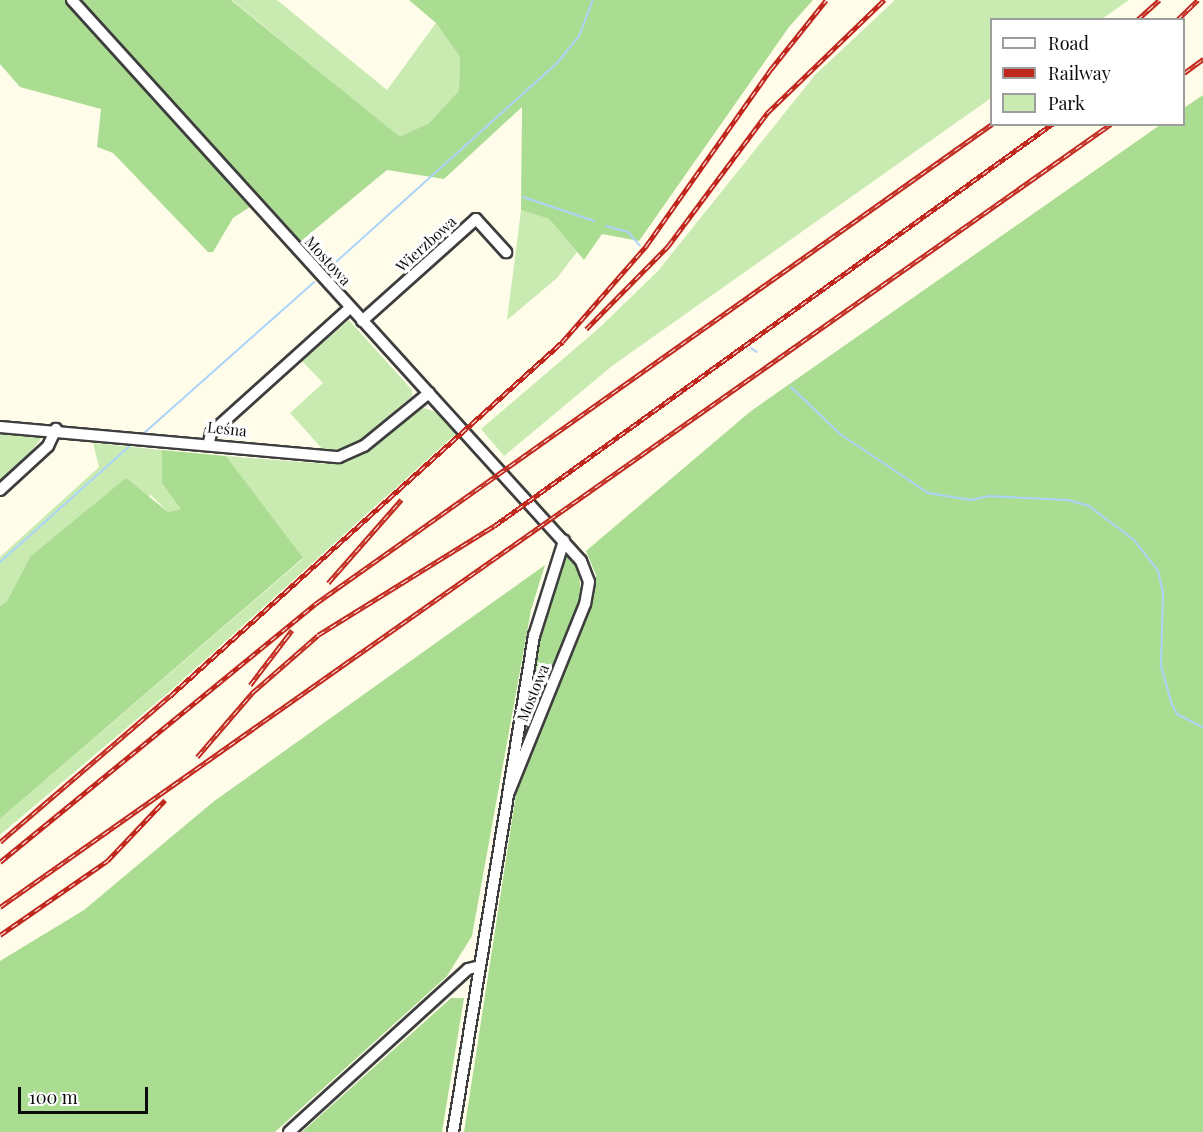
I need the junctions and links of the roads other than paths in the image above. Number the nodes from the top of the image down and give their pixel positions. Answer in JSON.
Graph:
{"nodes":[{"id":1,"x":72,"y":0,"type":"edge"},
{"id":2,"x":506,"y":252,"type":"dead end"},
{"id":3,"x":350,"y":308,"type":"junction"},
{"id":4,"x":362,"y":321,"type":"junction"},
{"id":5,"x":429,"y":393,"type":"junction"},
{"id":6,"x":0,"y":427,"type":"edge"},
{"id":7,"x":56,"y":429,"type":"junction"},
{"id":8,"x":209,"y":442,"type":"junction"},
{"id":9,"x":0,"y":490,"type":"edge"},
{"id":10,"x":564,"y":541,"type":"junction"},
{"id":11,"x":509,"y":792,"type":"junction"},
{"id":12,"x":477,"y":967,"type":"junction"},
{"id":13,"x":289,"y":1132,"type":"edge"},
{"id":14,"x":453,"y":1132,"type":"edge"}],
"edges":[{"from":1,"to":3,"type":"street","name":"Mostowa"},
{"from":2,"to":4,"type":"street","name":"Wierzbowa"},
{"from":3,"to":4,"type":"street","name":"Mostowa"},
{"from":3,"to":8,"type":"street"},
{"from":4,"to":5,"type":"street","name":"Mostowa"},
{"from":5,"to":8,"type":"street","name":"Leśna"},
{"from":5,"to":10,"type":"street","name":"Mostowa"},
{"from":6,"to":7,"type":"street","name":"Leśna"},
{"from":7,"to":8,"type":"street","name":"Leśna"},
{"from":7,"to":9,"type":"street"},
{"from":10,"to":11,"type":"street","name":"Mostowa"},
{"from":10,"to":11,"type":"street","name":"Mostowa"},
{"from":11,"to":12,"type":"street","name":"Mostowa"},
{"from":12,"to":13,"type":"street"},
{"from":12,"to":14,"type":"street","name":"Mostowa"}]}
